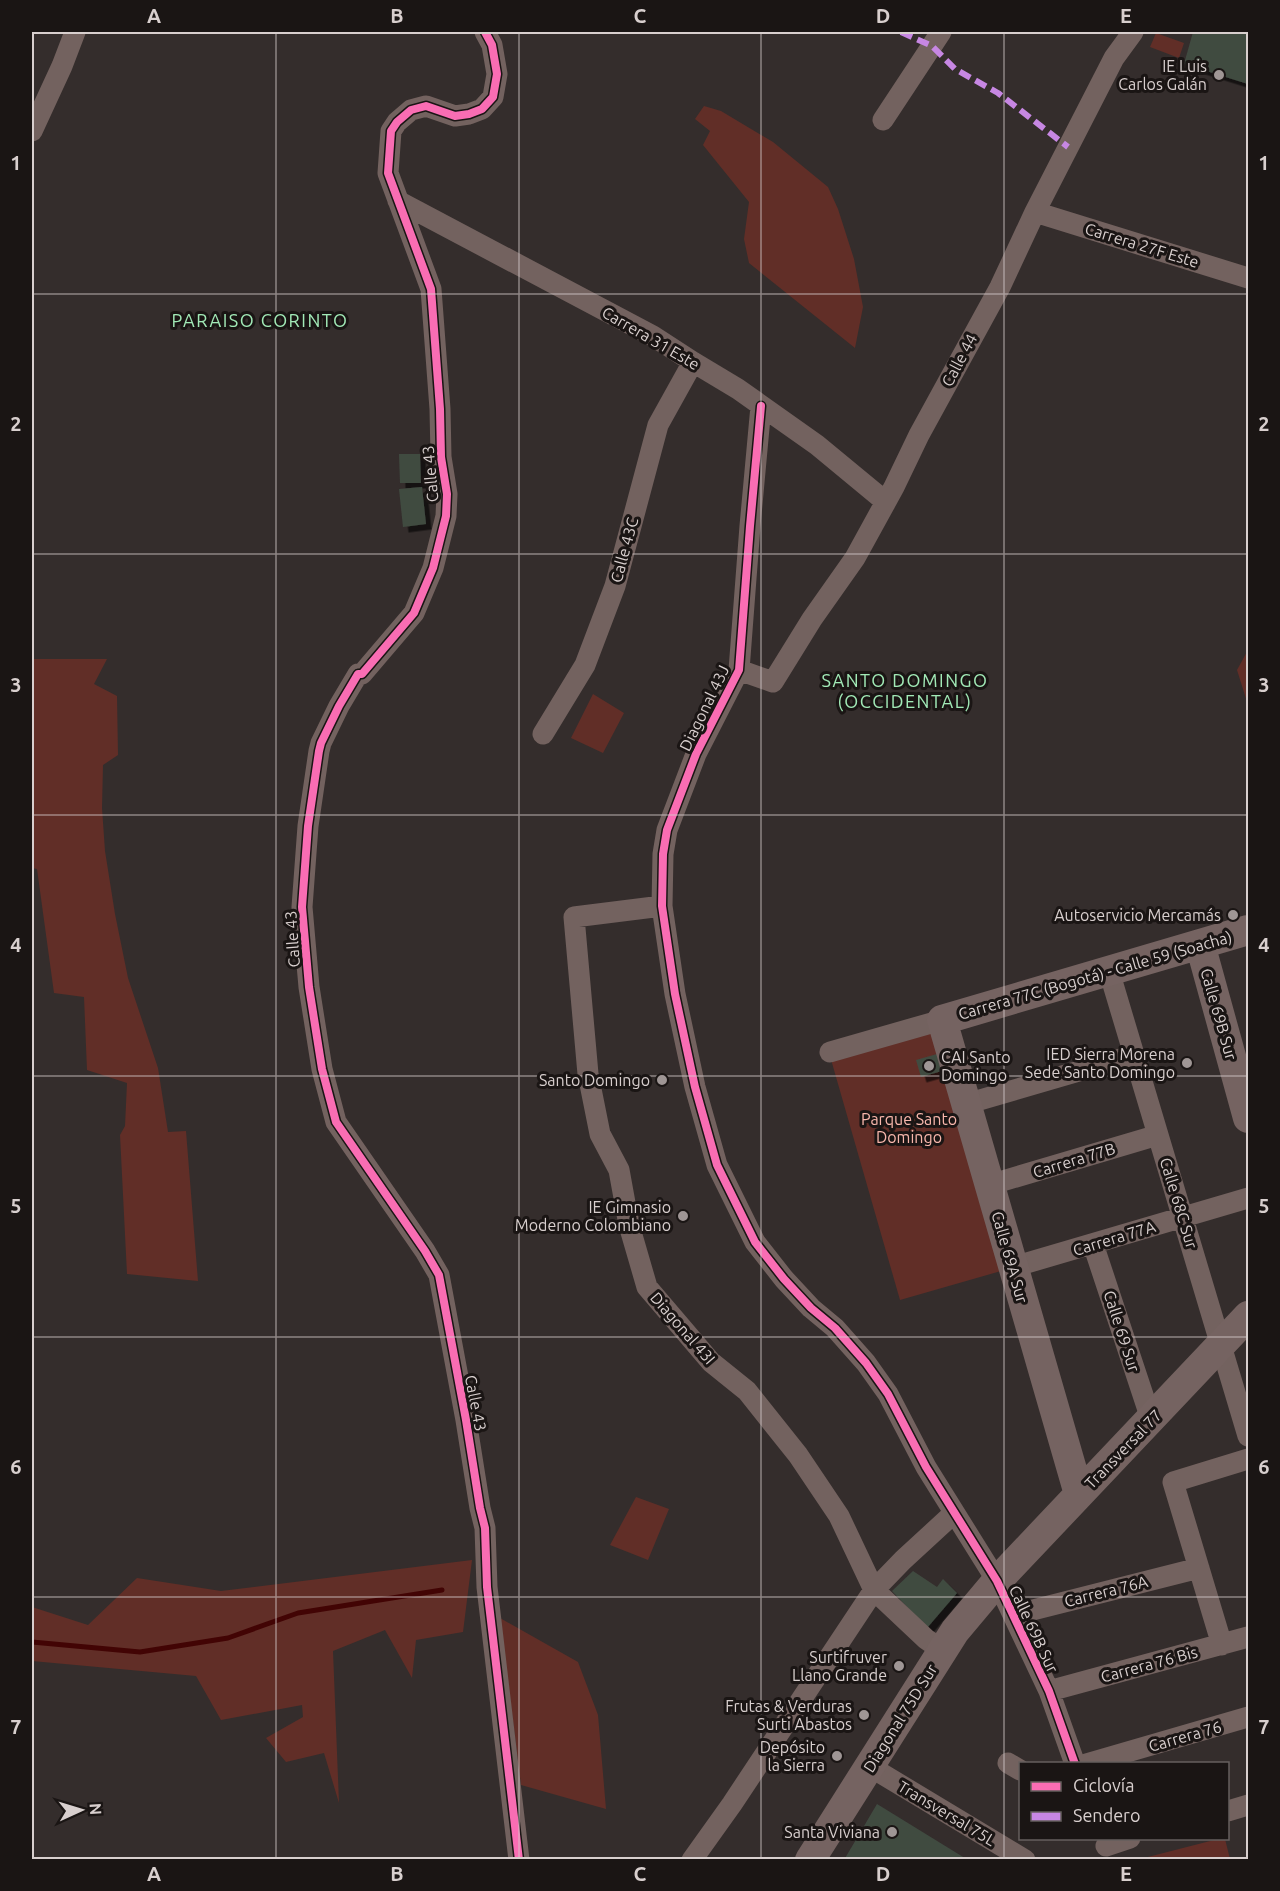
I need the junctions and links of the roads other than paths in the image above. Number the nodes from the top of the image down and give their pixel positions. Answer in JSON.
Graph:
{"nodes":[{"id":1,"x":75,"y":32,"type":"edge"},
{"id":2,"x":485,"y":32,"type":"edge"},
{"id":3,"x":941,"y":32,"type":"edge"},
{"id":4,"x":1133,"y":32,"type":"edge"},
{"id":5,"x":883,"y":120,"type":"dead end"},
{"id":6,"x":32,"y":131,"type":"edge"},
{"id":7,"x":398,"y":201,"type":"junction"},
{"id":8,"x":1035,"y":212,"type":"junction"},
{"id":9,"x":1248,"y":278,"type":"edge"},
{"id":10,"x":693,"y":362,"type":"junction"},
{"id":11,"x":761,"y":406,"type":"junction"},
{"id":12,"x":886,"y":502,"type":"junction"},
{"id":13,"x":740,"y":670,"type":"junction"},
{"id":14,"x":543,"y":734,"type":"dead end"},
{"id":15,"x":662,"y":906,"type":"junction"},
{"id":16,"x":1248,"y":930,"type":"edge"},
{"id":17,"x":1200,"y":944,"type":"junction"},
{"id":18,"x":1108,"y":971,"type":"junction"},
{"id":19,"x":942,"y":1020,"type":"junction"},
{"id":20,"x":830,"y":1052,"type":"dead end"},
{"id":21,"x":1134,"y":1055,"type":"junction"},
{"id":22,"x":695,"y":1087,"type":"joint"},
{"id":23,"x":966,"y":1104,"type":"junction"},
{"id":24,"x":1247,"y":1109,"type":"edge"},
{"id":25,"x":1158,"y":1135,"type":"junction"},
{"id":26,"x":989,"y":1185,"type":"junction"},
{"id":27,"x":1248,"y":1198,"type":"edge"},
{"id":28,"x":1183,"y":1217,"type":"junction"},
{"id":29,"x":1093,"y":1244,"type":"junction"},
{"id":30,"x":1013,"y":1267,"type":"junction"},
{"id":31,"x":1248,"y":1316,"type":"edge"},
{"id":32,"x":1221,"y":1345,"type":"junction"},
{"id":33,"x":1151,"y":1419,"type":"junction"},
{"id":34,"x":1248,"y":1436,"type":"edge"},
{"id":35,"x":1248,"y":1459,"type":"edge"},
{"id":36,"x":1079,"y":1494,"type":"junction"},
{"id":37,"x":953,"y":1514,"type":"junction"},
{"id":38,"x":1199,"y":1568,"type":"junction"},
{"id":39,"x":997,"y":1581,"type":"junction"},
{"id":40,"x":874,"y":1590,"type":"junction"},
{"id":41,"x":1012,"y":1615,"type":"junction"},
{"id":42,"x":1248,"y":1636,"type":"edge"},
{"id":43,"x":1222,"y":1645,"type":"junction"},
{"id":44,"x":942,"y":1650,"type":"junction"},
{"id":45,"x":1049,"y":1691,"type":"junction"},
{"id":46,"x":1248,"y":1717,"type":"edge"},
{"id":47,"x":1074,"y":1762,"type":"edge"},
{"id":48,"x":1093,"y":1762,"type":"edge"},
{"id":49,"x":869,"y":1766,"type":"junction"},
{"id":50,"x":1248,"y":1805,"type":"edge"},
{"id":51,"x":1229,"y":1810,"type":"edge"},
{"id":52,"x":1127,"y":1840,"type":"edge"},
{"id":53,"x":1107,"y":1848,"type":"edge"},
{"id":54,"x":519,"y":1860,"type":"edge"},
{"id":55,"x":692,"y":1860,"type":"edge"},
{"id":56,"x":810,"y":1860,"type":"edge"},
{"id":57,"x":1025,"y":1860,"type":"edge"}],
"edges":[{"from":1,"to":6,"type":"street"},
{"from":2,"to":7,"type":"street","name":"Calle 43"},
{"from":3,"to":5,"type":"street"},
{"from":4,"to":8,"type":"street","name":"Calle 44"},
{"from":7,"to":10,"type":"street","name":"Carrera 31 Este"},
{"from":7,"to":54,"type":"street","name":"Calle 43"},
{"from":8,"to":9,"type":"street","name":"Carrera 27F Este"},
{"from":8,"to":12,"type":"street","name":"Calle 44"},
{"from":10,"to":11,"type":"street","name":"Carrera 31 Este"},
{"from":10,"to":14,"type":"street","name":"Calle 43C"},
{"from":11,"to":12,"type":"street","name":"Carrera 31 Este"},
{"from":11,"to":13,"type":"street","name":"Diagonal 43J"},
{"from":12,"to":13,"type":"street","name":"Calle 44"},
{"from":13,"to":15,"type":"street","name":"Diagonal 43J"},
{"from":15,"to":22,"type":"street","name":"Diagonal 43J"},
{"from":15,"to":40,"type":"street","name":"Diagonal 43I"},
{"from":16,"to":17,"type":"street","name":"Carrera 77C (Bogotá) - Calle 59 (Soacha)"},
{"from":17,"to":18,"type":"street","name":"Carrera 77C (Bogotá) - Calle 59 (Soacha)"},
{"from":17,"to":24,"type":"street","name":"Calle 69B Sur"},
{"from":18,"to":19,"type":"street","name":"Carrera 77C (Bogotá) - Calle 59 (Soacha)"},
{"from":18,"to":21,"type":"street","name":"Calle 68C Sur"},
{"from":19,"to":20,"type":"street"},
{"from":19,"to":23,"type":"street","name":"Calle 69A Sur"},
{"from":21,"to":23,"type":"street"},
{"from":21,"to":25,"type":"street","name":"Calle 68C Sur"},
{"from":22,"to":37,"type":"street","name":"Calle 69B Sur"},
{"from":23,"to":26,"type":"street","name":"Calle 69A Sur"},
{"from":25,"to":26,"type":"street","name":"Carrera 77B"},
{"from":25,"to":28,"type":"street","name":"Calle 68C Sur"},
{"from":26,"to":30,"type":"street","name":"Calle 69A Sur"},
{"from":27,"to":28,"type":"street","name":"Carrera 77A"},
{"from":28,"to":29,"type":"street","name":"Carrera 77A"},
{"from":28,"to":32,"type":"street","name":"Calle 68C Sur"},
{"from":29,"to":30,"type":"street","name":"Carrera 77A"},
{"from":29,"to":33,"type":"street","name":"Calle 69 Sur"},
{"from":30,"to":36,"type":"street","name":"Calle 69A Sur"},
{"from":31,"to":32,"type":"street","name":"Transversal 77"},
{"from":32,"to":33,"type":"street","name":"Transversal 77"},
{"from":32,"to":34,"type":"street","name":"Calle 68C Sur"},
{"from":33,"to":36,"type":"street","name":"Transversal 77"},
{"from":35,"to":38,"type":"street"},
{"from":36,"to":39,"type":"street","name":"Transversal 77"},
{"from":37,"to":39,"type":"street","name":"Calle 69B Sur"},
{"from":37,"to":40,"type":"street"},
{"from":38,"to":41,"type":"street","name":"Carrera 76A"},
{"from":38,"to":43,"type":"street"},
{"from":39,"to":41,"type":"street","name":"Calle 69B Sur"},
{"from":39,"to":44,"type":"street","name":"Diagonal 75D Sur"},
{"from":40,"to":44,"type":"street"},
{"from":40,"to":55,"type":"street"},
{"from":41,"to":45,"type":"street","name":"Calle 69B Sur"},
{"from":42,"to":43,"type":"street","name":"Carrera 76 Bis"},
{"from":43,"to":45,"type":"street","name":"Carrera 76 Bis"},
{"from":44,"to":49,"type":"street","name":"Diagonal 75D Sur"},
{"from":45,"to":47,"type":"street","name":"Calle 69B Sur"},
{"from":46,"to":48,"type":"street","name":"Carrera 76"},
{"from":49,"to":56,"type":"street","name":"Diagonal 75D Sur"},
{"from":49,"to":57,"type":"street","name":"Transversal 75L"},
{"from":50,"to":51,"type":"street"},
{"from":52,"to":53,"type":"street"}]}
